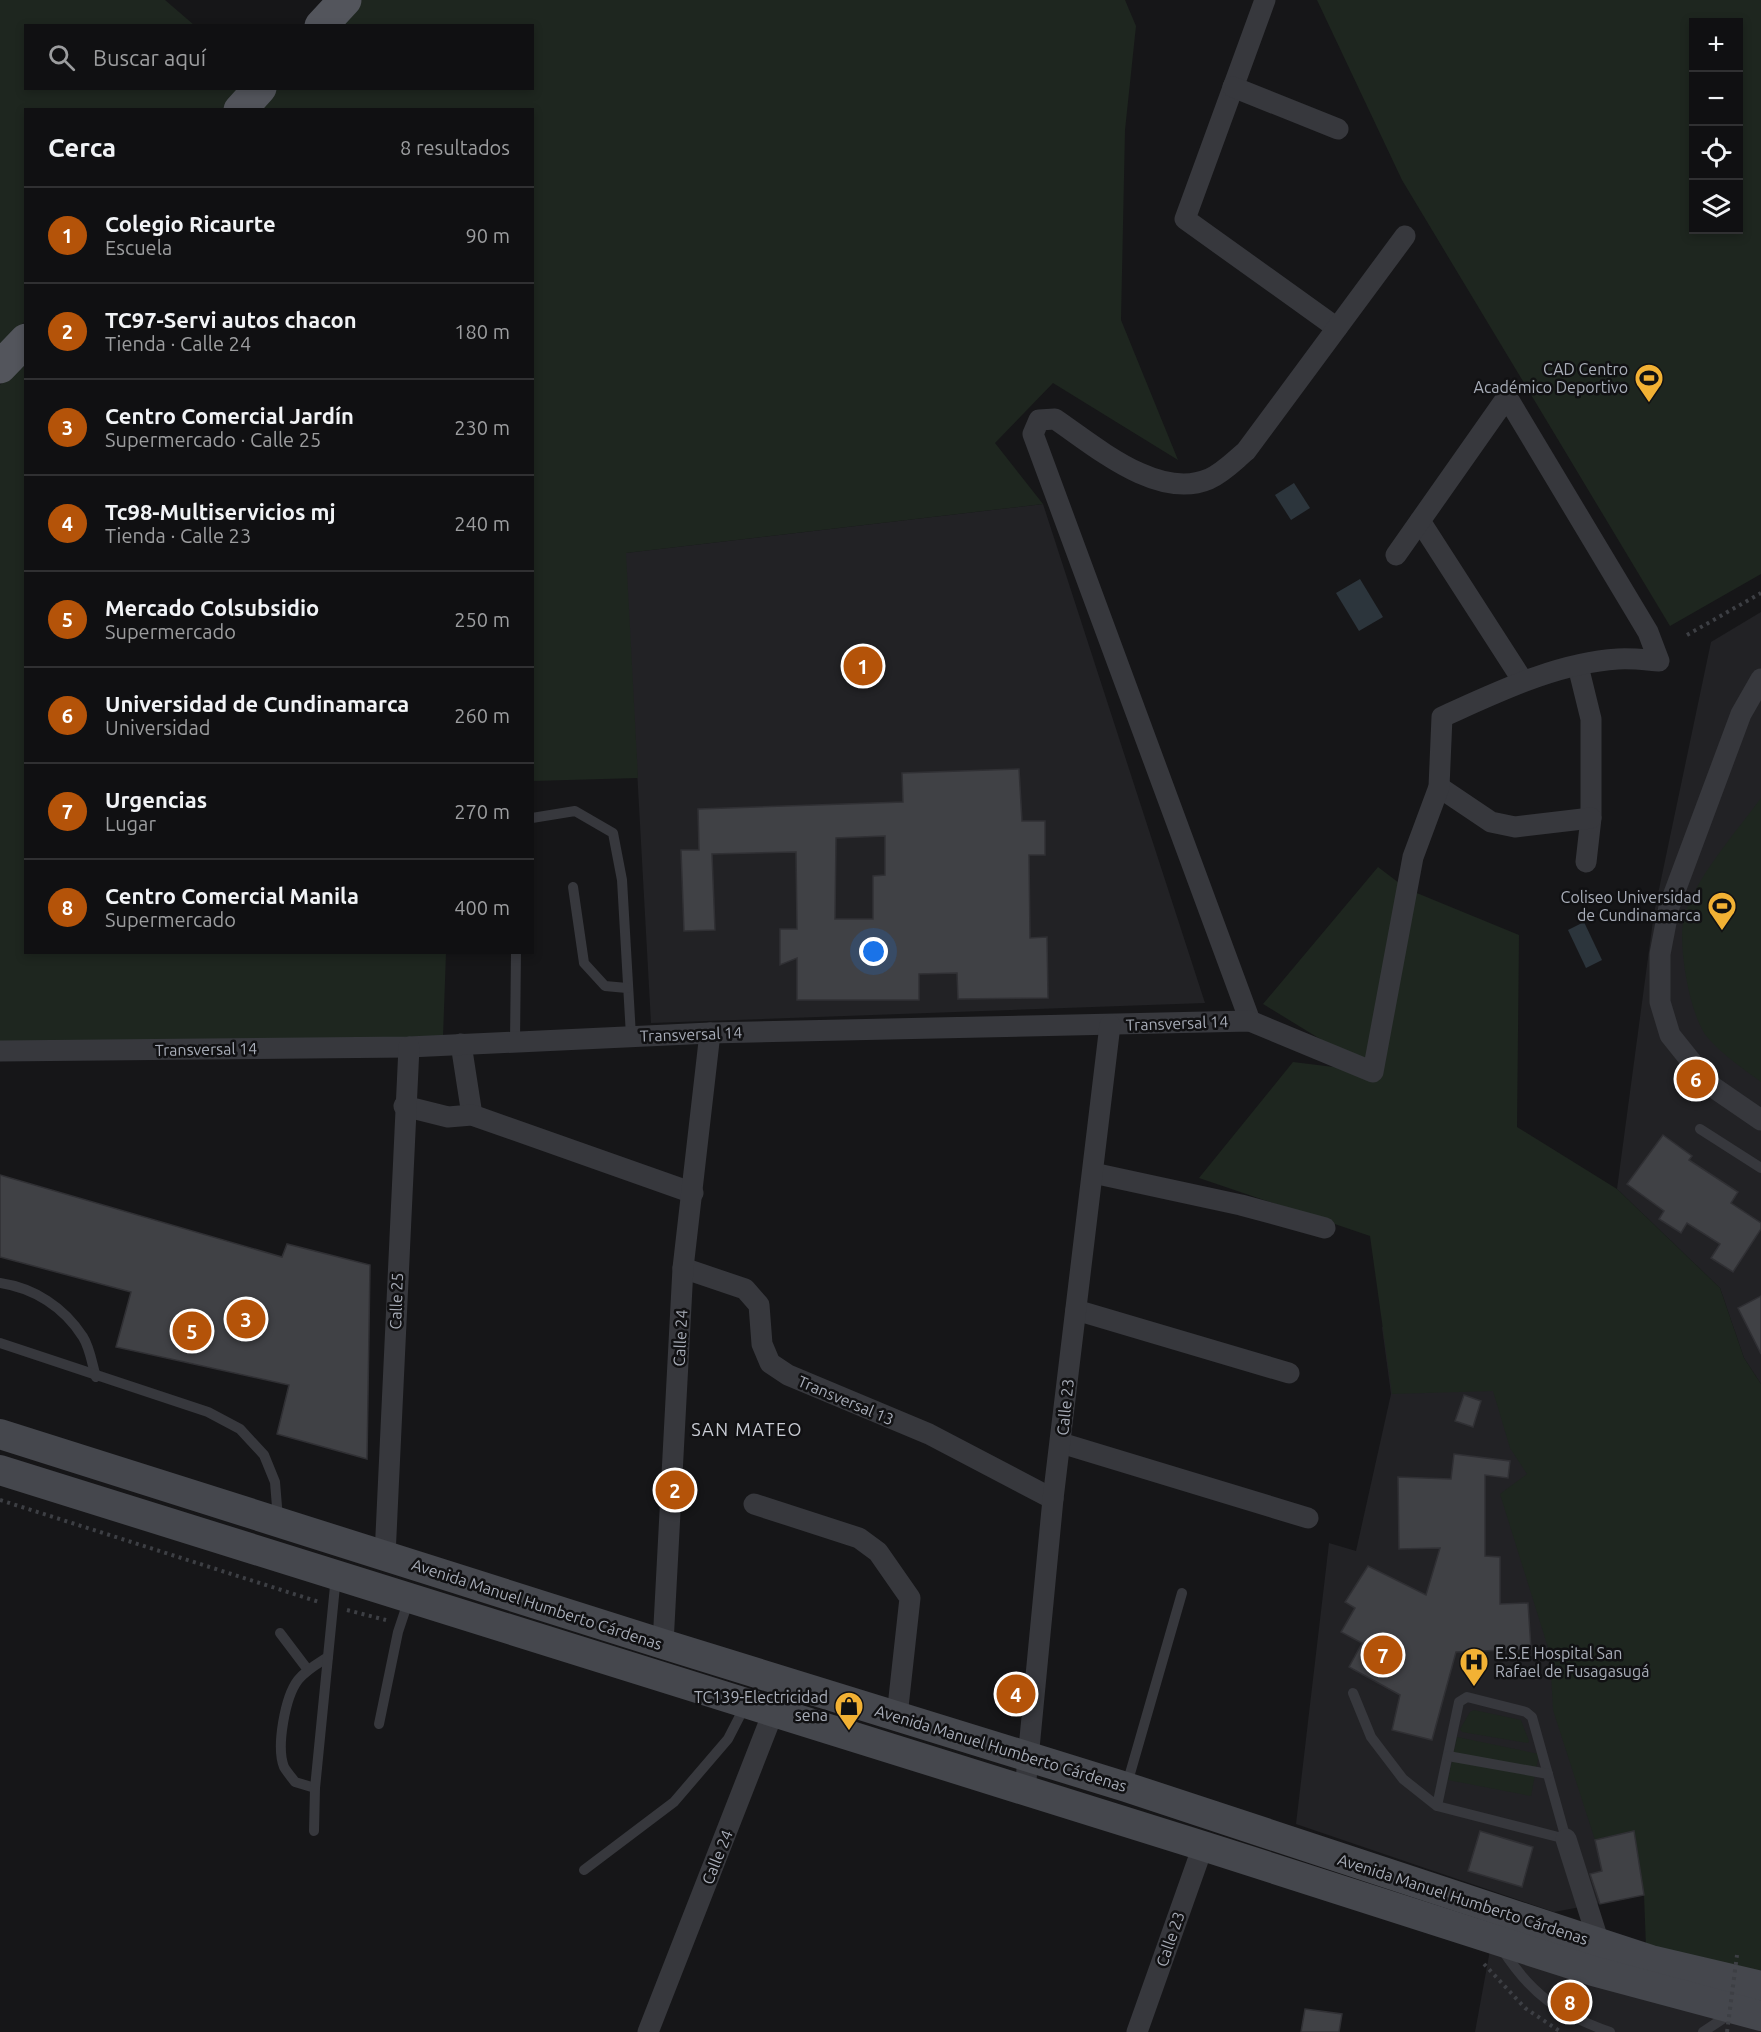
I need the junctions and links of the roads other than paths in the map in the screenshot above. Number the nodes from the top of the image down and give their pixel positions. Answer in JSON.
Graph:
{"nodes":[{"id":1,"x":345,"y":0,"type":"edge"},
{"id":2,"x":1265,"y":0,"type":"edge"},
{"id":3,"x":323,"y":24,"type":"edge"},
{"id":4,"x":1233,"y":87,"type":"junction"},
{"id":5,"x":258,"y":90,"type":"edge"},
{"id":6,"x":242,"y":108,"type":"edge"},
{"id":7,"x":1338,"y":129,"type":"dead end"},
{"id":8,"x":1405,"y":236,"type":"dead end"},
{"id":9,"x":1338,"y":328,"type":"junction"},
{"id":10,"x":24,"y":342,"type":"edge"},
{"id":11,"x":0,"y":367,"type":"edge"},
{"id":12,"x":1420,"y":521,"type":"junction"},
{"id":13,"x":1396,"y":555,"type":"dead end"},
{"id":14,"x":1578,"y":666,"type":"junction"},
{"id":15,"x":1761,"y":679,"type":"edge"},
{"id":16,"x":1523,"y":681,"type":"junction"},
{"id":17,"x":1439,"y":787,"type":"junction"},
{"id":18,"x":534,"y":818,"type":"edge"},
{"id":19,"x":1591,"y":818,"type":"junction"},
{"id":20,"x":1586,"y":862,"type":"dead end"},
{"id":21,"x":573,"y":887,"type":"dead end"},
{"id":22,"x":516,"y":954,"type":"edge"},
{"id":23,"x":627,"y":988,"type":"junction"},
{"id":24,"x":1250,"y":1021,"type":"junction"},
{"id":25,"x":1110,"y":1025,"type":"junction"},
{"id":26,"x":710,"y":1033,"type":"junction"},
{"id":27,"x":631,"y":1036,"type":"junction"},
{"id":28,"x":515,"y":1041,"type":"junction"},
{"id":29,"x":461,"y":1044,"type":"junction"},
{"id":30,"x":409,"y":1047,"type":"junction"},
{"id":31,"x":0,"y":1051,"type":"edge"},
{"id":32,"x":404,"y":1106,"type":"junction"},
{"id":33,"x":472,"y":1115,"type":"junction"},
{"id":34,"x":1761,"y":1120,"type":"edge"},
{"id":35,"x":1700,"y":1129,"type":"dead end"},
{"id":36,"x":1761,"y":1168,"type":"edge"},
{"id":37,"x":1093,"y":1173,"type":"junction"},
{"id":38,"x":693,"y":1193,"type":"junction"},
{"id":39,"x":1325,"y":1228,"type":"dead end"},
{"id":40,"x":683,"y":1268,"type":"junction"},
{"id":41,"x":0,"y":1283,"type":"edge"},
{"id":42,"x":1076,"y":1310,"type":"junction"},
{"id":43,"x":0,"y":1343,"type":"edge"},
{"id":44,"x":1289,"y":1373,"type":"dead end"},
{"id":45,"x":96,"y":1377,"type":"junction"},
{"id":46,"x":0,"y":1434,"type":"edge"},
{"id":47,"x":1061,"y":1443,"type":"junction"},
{"id":48,"x":0,"y":1470,"type":"edge"},
{"id":49,"x":1053,"y":1499,"type":"junction"},
{"id":50,"x":754,"y":1504,"type":"dead end"},
{"id":51,"x":1308,"y":1518,"type":"dead end"},
{"id":52,"x":278,"y":1523,"type":"junction"},
{"id":53,"x":385,"y":1556,"type":"junction"},
{"id":54,"x":336,"y":1576,"type":"junction"},
{"id":55,"x":1182,"y":1593,"type":"dead end"},
{"id":56,"x":405,"y":1612,"type":"junction"},
{"id":57,"x":280,"y":1634,"type":"dead end"},
{"id":58,"x":663,"y":1644,"type":"junction"},
{"id":59,"x":328,"y":1657,"type":"junction"},
{"id":60,"x":308,"y":1670,"type":"junction"},
{"id":61,"x":785,"y":1682,"type":"junction"},
{"id":62,"x":1353,"y":1693,"type":"dead end"},
{"id":63,"x":760,"y":1708,"type":"junction"},
{"id":64,"x":897,"y":1716,"type":"junction"},
{"id":65,"x":379,"y":1724,"type":"dead end"},
{"id":66,"x":1448,"y":1756,"type":"junction"},
{"id":67,"x":1029,"y":1757,"type":"junction"},
{"id":68,"x":1548,"y":1774,"type":"junction"},
{"id":69,"x":1126,"y":1787,"type":"junction"},
{"id":70,"x":315,"y":1788,"type":"junction"},
{"id":71,"x":1025,"y":1790,"type":"junction"},
{"id":72,"x":1437,"y":1806,"type":"junction"},
{"id":73,"x":314,"y":1831,"type":"dead end"},
{"id":74,"x":1566,"y":1839,"type":"junction"},
{"id":75,"x":1203,"y":1846,"type":"junction"},
{"id":76,"x":584,"y":1870,"type":"dead end"},
{"id":77,"x":1486,"y":1950,"type":"junction"},
{"id":78,"x":1596,"y":1957,"type":"junction"},
{"id":79,"x":1761,"y":1986,"type":"edge"},
{"id":80,"x":1741,"y":2020,"type":"edge"},
{"id":81,"x":648,"y":2032,"type":"edge"},
{"id":82,"x":1137,"y":2032,"type":"edge"},
{"id":83,"x":1610,"y":2032,"type":"edge"},
{"id":84,"x":1703,"y":2032,"type":"edge"}],
"edges":[{"from":1,"to":3,"type":"main road"},
{"from":2,"to":4,"type":"street"},
{"from":4,"to":7,"type":"street"},
{"from":4,"to":9,"type":"street"},
{"from":5,"to":6,"type":"main road"},
{"from":8,"to":9,"type":"street"},
{"from":9,"to":24,"type":"street"},
{"from":10,"to":11,"type":"main road"},
{"from":12,"to":13,"type":"street"},
{"from":12,"to":14,"type":"street"},
{"from":12,"to":16,"type":"street"},
{"from":14,"to":16,"type":"street"},
{"from":14,"to":19,"type":"street"},
{"from":15,"to":34,"type":"street"},
{"from":16,"to":17,"type":"street"},
{"from":17,"to":19,"type":"street"},
{"from":17,"to":24,"type":"street","name":"Transversal 14"},
{"from":18,"to":23,"type":"lane"},
{"from":19,"to":20,"type":"street"},
{"from":21,"to":23,"type":"lane"},
{"from":22,"to":28,"type":"lane"},
{"from":23,"to":27,"type":"lane"},
{"from":24,"to":25,"type":"street","name":"Transversal 14"},
{"from":25,"to":26,"type":"street","name":"Transversal 14"},
{"from":25,"to":37,"type":"street","name":"Calle 23"},
{"from":26,"to":27,"type":"street","name":"Transversal 14"},
{"from":26,"to":38,"type":"street","name":"Calle 24"},
{"from":27,"to":28,"type":"street","name":"Transversal 14"},
{"from":28,"to":29,"type":"street","name":"Transversal 14"},
{"from":29,"to":30,"type":"street","name":"Transversal 14"},
{"from":29,"to":33,"type":"street"},
{"from":30,"to":31,"type":"street","name":"Transversal 14"},
{"from":30,"to":32,"type":"street","name":"Calle 25"},
{"from":32,"to":33,"type":"street"},
{"from":32,"to":53,"type":"street","name":"Calle 25"},
{"from":33,"to":38,"type":"street"},
{"from":35,"to":36,"type":"lane"},
{"from":37,"to":39,"type":"street"},
{"from":37,"to":42,"type":"street","name":"Calle 23"},
{"from":38,"to":40,"type":"street","name":"Calle 24"},
{"from":40,"to":49,"type":"street","name":"Transversal 13"},
{"from":40,"to":58,"type":"street","name":"Calle 24"},
{"from":41,"to":45,"type":"lane"},
{"from":42,"to":44,"type":"street"},
{"from":42,"to":47,"type":"street","name":"Calle 23"},
{"from":43,"to":45,"type":"lane"},
{"from":45,"to":52,"type":"lane"},
{"from":46,"to":52,"type":"main road","name":"Avenida Manuel Humberto Cárdenas"},
{"from":47,"to":49,"type":"street","name":"Calle 23"},
{"from":47,"to":51,"type":"street"},
{"from":48,"to":54,"type":"main road","name":"Avenida Manuel Humberto Cárdenas"},
{"from":49,"to":67,"type":"street","name":"Calle 23"},
{"from":50,"to":64,"type":"street"},
{"from":52,"to":53,"type":"main road","name":"Avenida Manuel Humberto Cárdenas"},
{"from":53,"to":58,"type":"main road","name":"Avenida Manuel Humberto Cárdenas"},
{"from":54,"to":56,"type":"main road","name":"Avenida Manuel Humberto Cárdenas"},
{"from":54,"to":59,"type":"lane"},
{"from":55,"to":69,"type":"lane"},
{"from":56,"to":63,"type":"main road","name":"Avenida Manuel Humberto Cárdenas"},
{"from":56,"to":65,"type":"lane"},
{"from":57,"to":60,"type":"lane"},
{"from":58,"to":61,"type":"main road","name":"Avenida Manuel Humberto Cárdenas"},
{"from":59,"to":60,"type":"lane"},
{"from":59,"to":70,"type":"lane"},
{"from":60,"to":70,"type":"lane"},
{"from":61,"to":63,"type":"street","name":"Calle 24"},
{"from":61,"to":64,"type":"main road","name":"Avenida Manuel Humberto Cárdenas"},
{"from":62,"to":72,"type":"lane"},
{"from":63,"to":71,"type":"main road","name":"Avenida Manuel Humberto Cárdenas"},
{"from":63,"to":76,"type":"lane"},
{"from":63,"to":81,"type":"street","name":"Calle 24"},
{"from":64,"to":67,"type":"main road","name":"Avenida Manuel Humberto Cárdenas"},
{"from":66,"to":68,"type":"lane"},
{"from":66,"to":68,"type":"lane"},
{"from":66,"to":72,"type":"lane"},
{"from":67,"to":69,"type":"main road","name":"Avenida Manuel Humberto Cárdenas"},
{"from":67,"to":71,"type":"street","name":"Calle 23"},
{"from":68,"to":74,"type":"lane"},
{"from":69,"to":78,"type":"main road","name":"Avenida Manuel Humberto Cárdenas"},
{"from":70,"to":73,"type":"lane"},
{"from":71,"to":75,"type":"main road","name":"Avenida Manuel Humberto Cárdenas"},
{"from":72,"to":74,"type":"lane"},
{"from":74,"to":78,"type":"street"},
{"from":75,"to":77,"type":"main road","name":"Avenida Manuel Humberto Cárdenas"},
{"from":75,"to":82,"type":"street","name":"Calle 23"},
{"from":77,"to":78,"type":"main road","name":"Avenida Manuel Humberto Cárdenas"},
{"from":77,"to":83,"type":"lane"},
{"from":78,"to":79,"type":"main road","name":"Avenida Manuel Humberto Cárdenas"},
{"from":78,"to":80,"type":"main road","name":"Avenida Manuel Humberto Cárdenas"},
{"from":80,"to":84,"type":"lane"}]}
